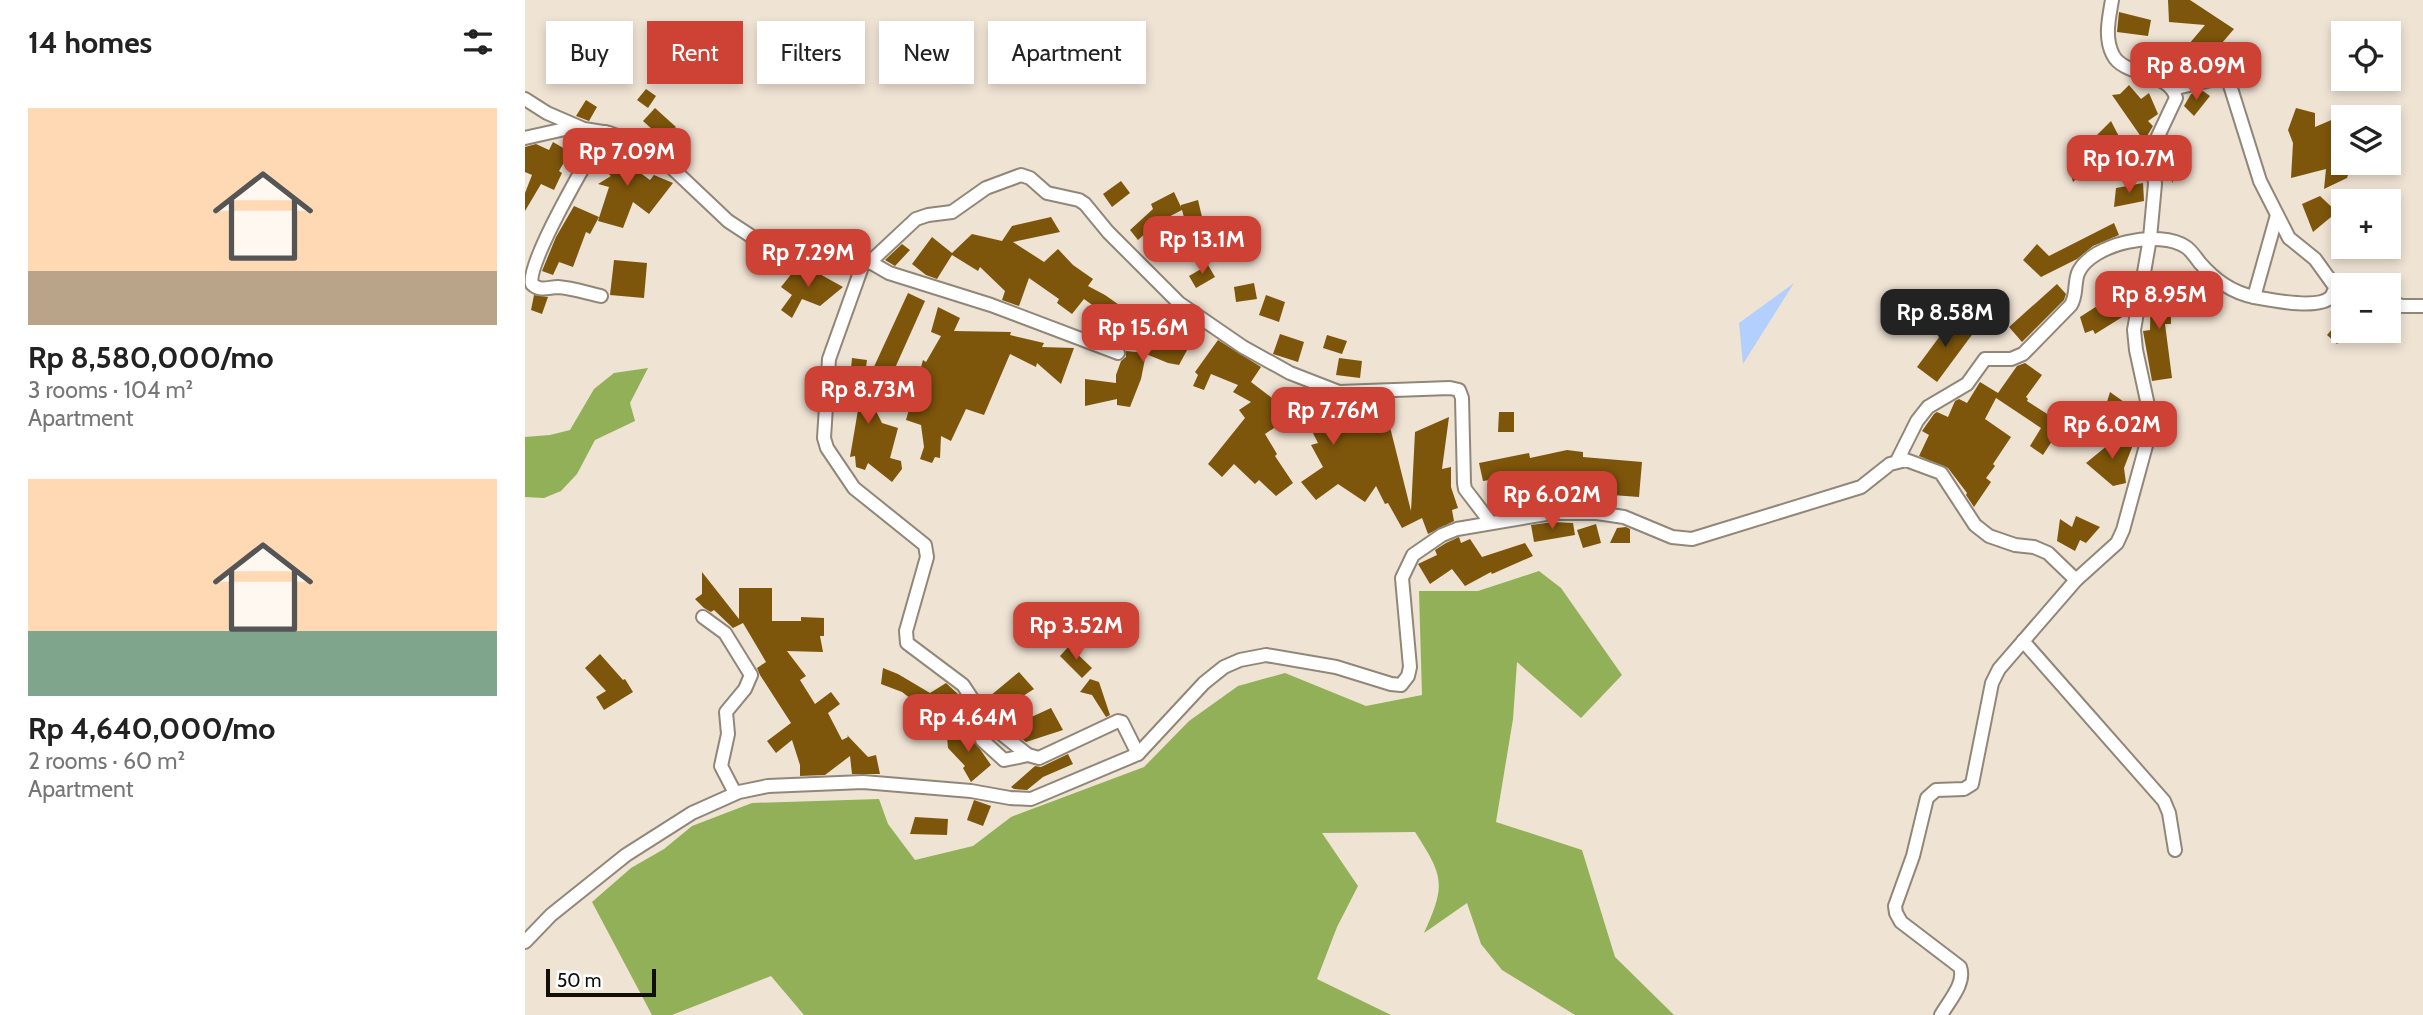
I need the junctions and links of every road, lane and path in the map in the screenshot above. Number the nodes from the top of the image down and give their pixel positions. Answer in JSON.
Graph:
{"nodes":[{"id":1,"x":2112,"y":0,"type":"edge"},
{"id":2,"x":2172,"y":89,"type":"junction"},
{"id":3,"x":525,"y":99,"type":"edge"},
{"id":4,"x":584,"y":129,"type":"junction"},
{"id":5,"x":605,"y":132,"type":"junction"},
{"id":6,"x":525,"y":138,"type":"edge"},
{"id":7,"x":2277,"y":215,"type":"junction"},
{"id":8,"x":2150,"y":238,"type":"junction"},
{"id":9,"x":867,"y":263,"type":"junction"},
{"id":10,"x":2331,"y":278,"type":"edge"},
{"id":11,"x":601,"y":296,"type":"dead end"},
{"id":12,"x":2254,"y":297,"type":"junction"},
{"id":13,"x":2331,"y":297,"type":"edge"},
{"id":14,"x":2401,"y":306,"type":"edge"},
{"id":15,"x":2423,"y":306,"type":"edge"},
{"id":16,"x":1118,"y":353,"type":"dead end"},
{"id":17,"x":1897,"y":461,"type":"junction"},
{"id":18,"x":1491,"y":523,"type":"junction"},
{"id":19,"x":2076,"y":580,"type":"junction"},
{"id":20,"x":703,"y":617,"type":"dead end"},
{"id":21,"x":2023,"y":641,"type":"junction"},
{"id":22,"x":982,"y":740,"type":"dead end"},
{"id":23,"x":1138,"y":754,"type":"junction"},
{"id":24,"x":1028,"y":755,"type":"junction"},
{"id":25,"x":736,"y":793,"type":"junction"},
{"id":26,"x":2175,"y":850,"type":"dead end"},
{"id":27,"x":525,"y":942,"type":"edge"},
{"id":28,"x":1941,"y":1015,"type":"edge"}],
"edges":[{"from":1,"to":2,"type":"street"},
{"from":2,"to":7,"type":"street"},
{"from":2,"to":8,"type":"street"},
{"from":3,"to":4,"type":"street"},
{"from":4,"to":5,"type":"street"},
{"from":4,"to":6,"type":"street"},
{"from":5,"to":9,"type":"street"},
{"from":5,"to":11,"type":"street"},
{"from":7,"to":10,"type":"street"},
{"from":7,"to":12,"type":"street"},
{"from":8,"to":12,"type":"street"},
{"from":8,"to":17,"type":"street"},
{"from":8,"to":19,"type":"street"},
{"from":9,"to":16,"type":"street"},
{"from":9,"to":18,"type":"street"},
{"from":9,"to":24,"type":"street"},
{"from":12,"to":13,"type":"street"},
{"from":14,"to":15,"type":"street"},
{"from":17,"to":18,"type":"street"},
{"from":17,"to":19,"type":"street"},
{"from":18,"to":23,"type":"street"},
{"from":19,"to":21,"type":"street"},
{"from":20,"to":25,"type":"street"},
{"from":21,"to":26,"type":"street"},
{"from":21,"to":28,"type":"street"},
{"from":22,"to":24,"type":"street"},
{"from":23,"to":24,"type":"street"},
{"from":23,"to":25,"type":"street"},
{"from":25,"to":27,"type":"street"}]}
